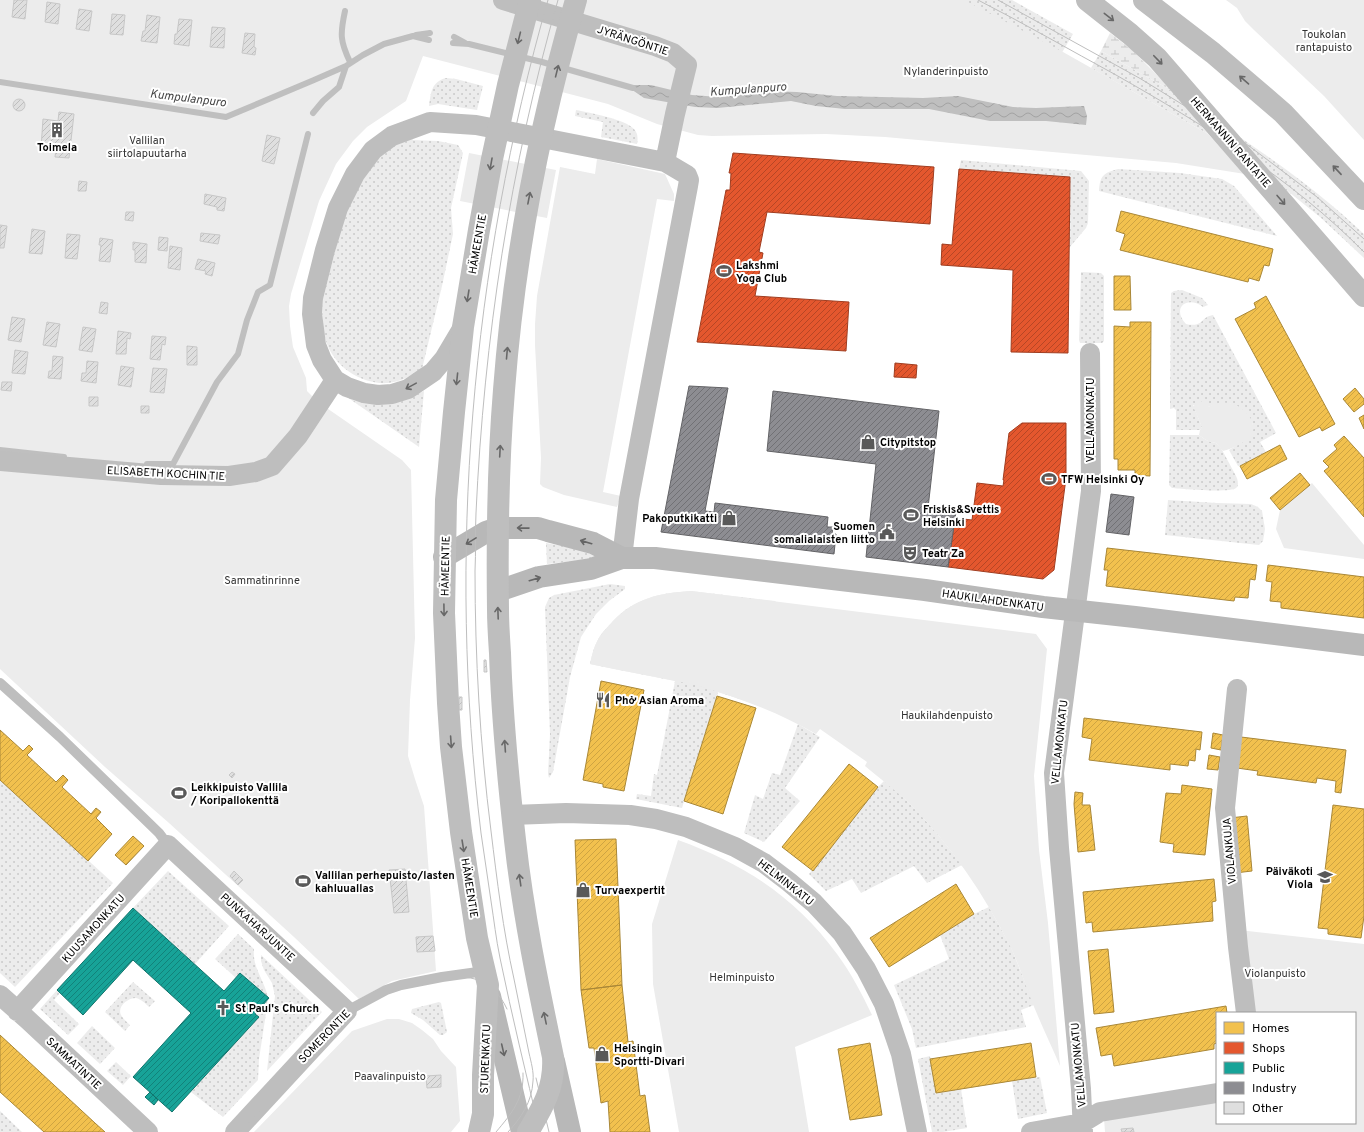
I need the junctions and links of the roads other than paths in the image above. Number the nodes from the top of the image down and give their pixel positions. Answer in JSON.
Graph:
{"nodes":[{"id":1,"x":503,"y":0,"type":"edge"},
{"id":2,"x":530,"y":0,"type":"edge"},
{"id":3,"x":576,"y":0,"type":"edge"},
{"id":4,"x":1088,"y":0,"type":"edge"},
{"id":5,"x":1144,"y":0,"type":"edge"},
{"id":6,"x":665,"y":162,"type":"junction"},
{"id":7,"x":1364,"y":199,"type":"edge"},
{"id":8,"x":1364,"y":296,"type":"edge"},
{"id":9,"x":463,"y":327,"type":"junction"},
{"id":10,"x":1090,"y":353,"type":"dead end"},
{"id":11,"x":335,"y":380,"type":"junction"},
{"id":12,"x":0,"y":461,"type":"edge"},
{"id":13,"x":498,"y":528,"type":"junction"},
{"id":14,"x":444,"y":557,"type":"junction"},
{"id":15,"x":622,"y":558,"type":"junction"},
{"id":16,"x":498,"y":591,"type":"junction"},
{"id":17,"x":1076,"y":610,"type":"junction"},
{"id":18,"x":1364,"y":645,"type":"edge"},
{"id":19,"x":0,"y":683,"type":"edge"},
{"id":20,"x":1237,"y":690,"type":"dead end"},
{"id":21,"x":512,"y":815,"type":"junction"},
{"id":22,"x":168,"y":845,"type":"junction"},
{"id":23,"x":486,"y":978,"type":"junction"},
{"id":24,"x":0,"y":995,"type":"edge"},
{"id":25,"x":347,"y":1010,"type":"junction"},
{"id":26,"x":17,"y":1011,"type":"junction"},
{"id":27,"x":1246,"y":1012,"type":"edge"},
{"id":28,"x":553,"y":1057,"type":"junction"},
{"id":29,"x":1216,"y":1093,"type":"edge"},
{"id":30,"x":1082,"y":1128,"type":"edge"},
{"id":31,"x":148,"y":1132,"type":"edge"},
{"id":32,"x":235,"y":1132,"type":"edge"},
{"id":33,"x":479,"y":1132,"type":"edge"},
{"id":34,"x":522,"y":1132,"type":"edge"},
{"id":35,"x":528,"y":1132,"type":"edge"},
{"id":36,"x":570,"y":1132,"type":"edge"},
{"id":37,"x":916,"y":1132,"type":"edge"},
{"id":38,"x":1031,"y":1132,"type":"edge"}],
"edges":[{"from":1,"to":6,"type":"street","name":"JYRÄNGÖNTIE"},
{"from":2,"to":9,"type":"main road","name":"HÄMEENTIE","one_way":true},
{"from":13,"to":3,"type":"main road","one_way":true},
{"from":4,"to":8,"type":"main road","name":"HERMANNIN RANTATIE","one_way":true},
{"from":7,"to":5,"type":"main road","one_way":true},
{"from":6,"to":11,"type":"street"},
{"from":6,"to":15,"type":"street"},
{"from":9,"to":11,"type":"street","one_way":true},
{"from":9,"to":14,"type":"main road","name":"HÄMEENTIE","one_way":true},
{"from":10,"to":17,"type":"street","name":"VELLAMONKATU"},
{"from":11,"to":12,"type":"street","name":"ELISABETH KOCHIN TIE"},
{"from":13,"to":14,"type":"street","name":"HAUKILAHDENKATU","one_way":true},
{"from":15,"to":13,"type":"street","name":"HAUKILAHDENKATU","one_way":true},
{"from":13,"to":16,"type":"main road"},
{"from":14,"to":23,"type":"main road","name":"HÄMEENTIE","one_way":true},
{"from":16,"to":15,"type":"street","name":"HAUKILAHDENKATU","one_way":true},
{"from":15,"to":17,"type":"street","name":"HAUKILAHDENKATU"},
{"from":21,"to":16,"type":"main road","one_way":true},
{"from":17,"to":18,"type":"street","name":"HAUKILAHDENKATU"},
{"from":17,"to":30,"type":"street","name":"VELLAMONKATU"},
{"from":19,"to":22,"type":"lane"},
{"from":20,"to":27,"type":"street","name":"VIOLANKUJA"},
{"from":28,"to":21,"type":"main road","one_way":true},
{"from":21,"to":37,"type":"street","name":"HELMINKATU"},
{"from":22,"to":25,"type":"street","name":"PUNKAHARJUNTIE"},
{"from":22,"to":26,"type":"street","name":"KUUSAMONKATU"},
{"from":23,"to":25,"type":"lane","name":"SOMERONTIE"},
{"from":23,"to":33,"type":"main road","name":"STURENKATU"},
{"from":23,"to":34,"type":"street","name":"HÄMEENTIE","one_way":true},
{"from":24,"to":26,"type":"street","name":"SAMMATINTIE"},
{"from":25,"to":32,"type":"street","name":"SOMERONTIE"},
{"from":26,"to":31,"type":"street","name":"SAMMATINTIE"},
{"from":28,"to":35,"type":"main road"},
{"from":28,"to":36,"type":"street"},
{"from":29,"to":30,"type":"street"},
{"from":30,"to":38,"type":"street"}]}
